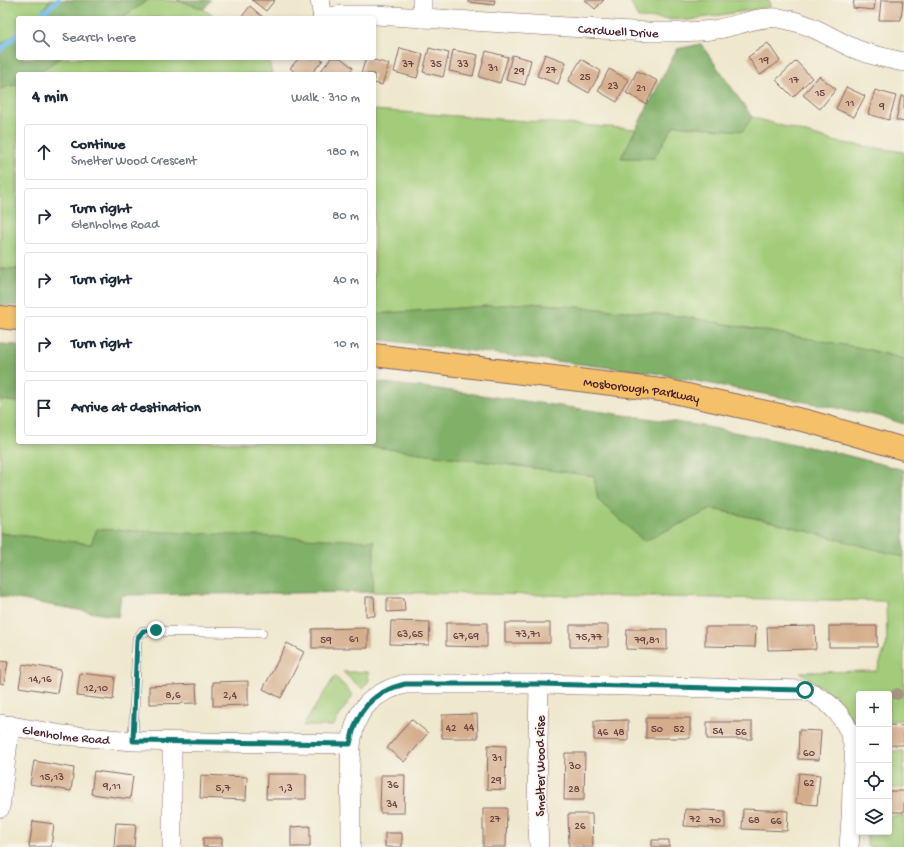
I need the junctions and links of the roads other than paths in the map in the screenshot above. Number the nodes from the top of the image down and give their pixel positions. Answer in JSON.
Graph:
{"nodes":[{"id":1,"x":320,"y":0,"type":"edge"},
{"id":2,"x":422,"y":9,"type":"edge"},
{"id":3,"x":323,"y":16,"type":"edge"},
{"id":4,"x":336,"y":16,"type":"edge"},
{"id":5,"x":904,"y":62,"type":"edge"},
{"id":6,"x":0,"y":317,"type":"edge"},
{"id":7,"x":16,"y":319,"type":"edge"},
{"id":8,"x":376,"y":355,"type":"edge"},
{"id":9,"x":904,"y":449,"type":"edge"},
{"id":10,"x":262,"y":633,"type":"dead end"},
{"id":11,"x":539,"y":684,"type":"junction"},
{"id":12,"x":5,"y":724,"type":"edge"},
{"id":13,"x":133,"y":741,"type":"junction"},
{"id":14,"x":172,"y":742,"type":"junction"},
{"id":15,"x":350,"y":744,"type":"junction"},
{"id":16,"x":0,"y":808,"type":"edge"},
{"id":17,"x":172,"y":847,"type":"edge"},
{"id":18,"x":351,"y":847,"type":"edge"},
{"id":19,"x":539,"y":847,"type":"edge"},
{"id":20,"x":849,"y":847,"type":"edge"}],
"edges":[{"from":1,"to":3,"type":"street","name":"Cardwell Drive"},
{"from":2,"to":4,"type":"street","name":"Cardwell Drive"},
{"from":2,"to":5,"type":"street","name":"Cardwell Drive"},
{"from":6,"to":7,"type":"highway"},
{"from":8,"to":9,"type":"highway","name":"Mosborough Parkway"},
{"from":10,"to":13,"type":"lane"},
{"from":11,"to":15,"type":"street"},
{"from":11,"to":19,"type":"street","name":"Smelter Wood Rise"},
{"from":11,"to":20,"type":"street"},
{"from":12,"to":13,"type":"street","name":"Glenholme Road"},
{"from":12,"to":16,"type":"street"},
{"from":13,"to":14,"type":"street","name":"Glenholme Road"},
{"from":14,"to":15,"type":"street","name":"Glenholme Road"},
{"from":14,"to":17,"type":"street"},
{"from":15,"to":18,"type":"street"}]}
